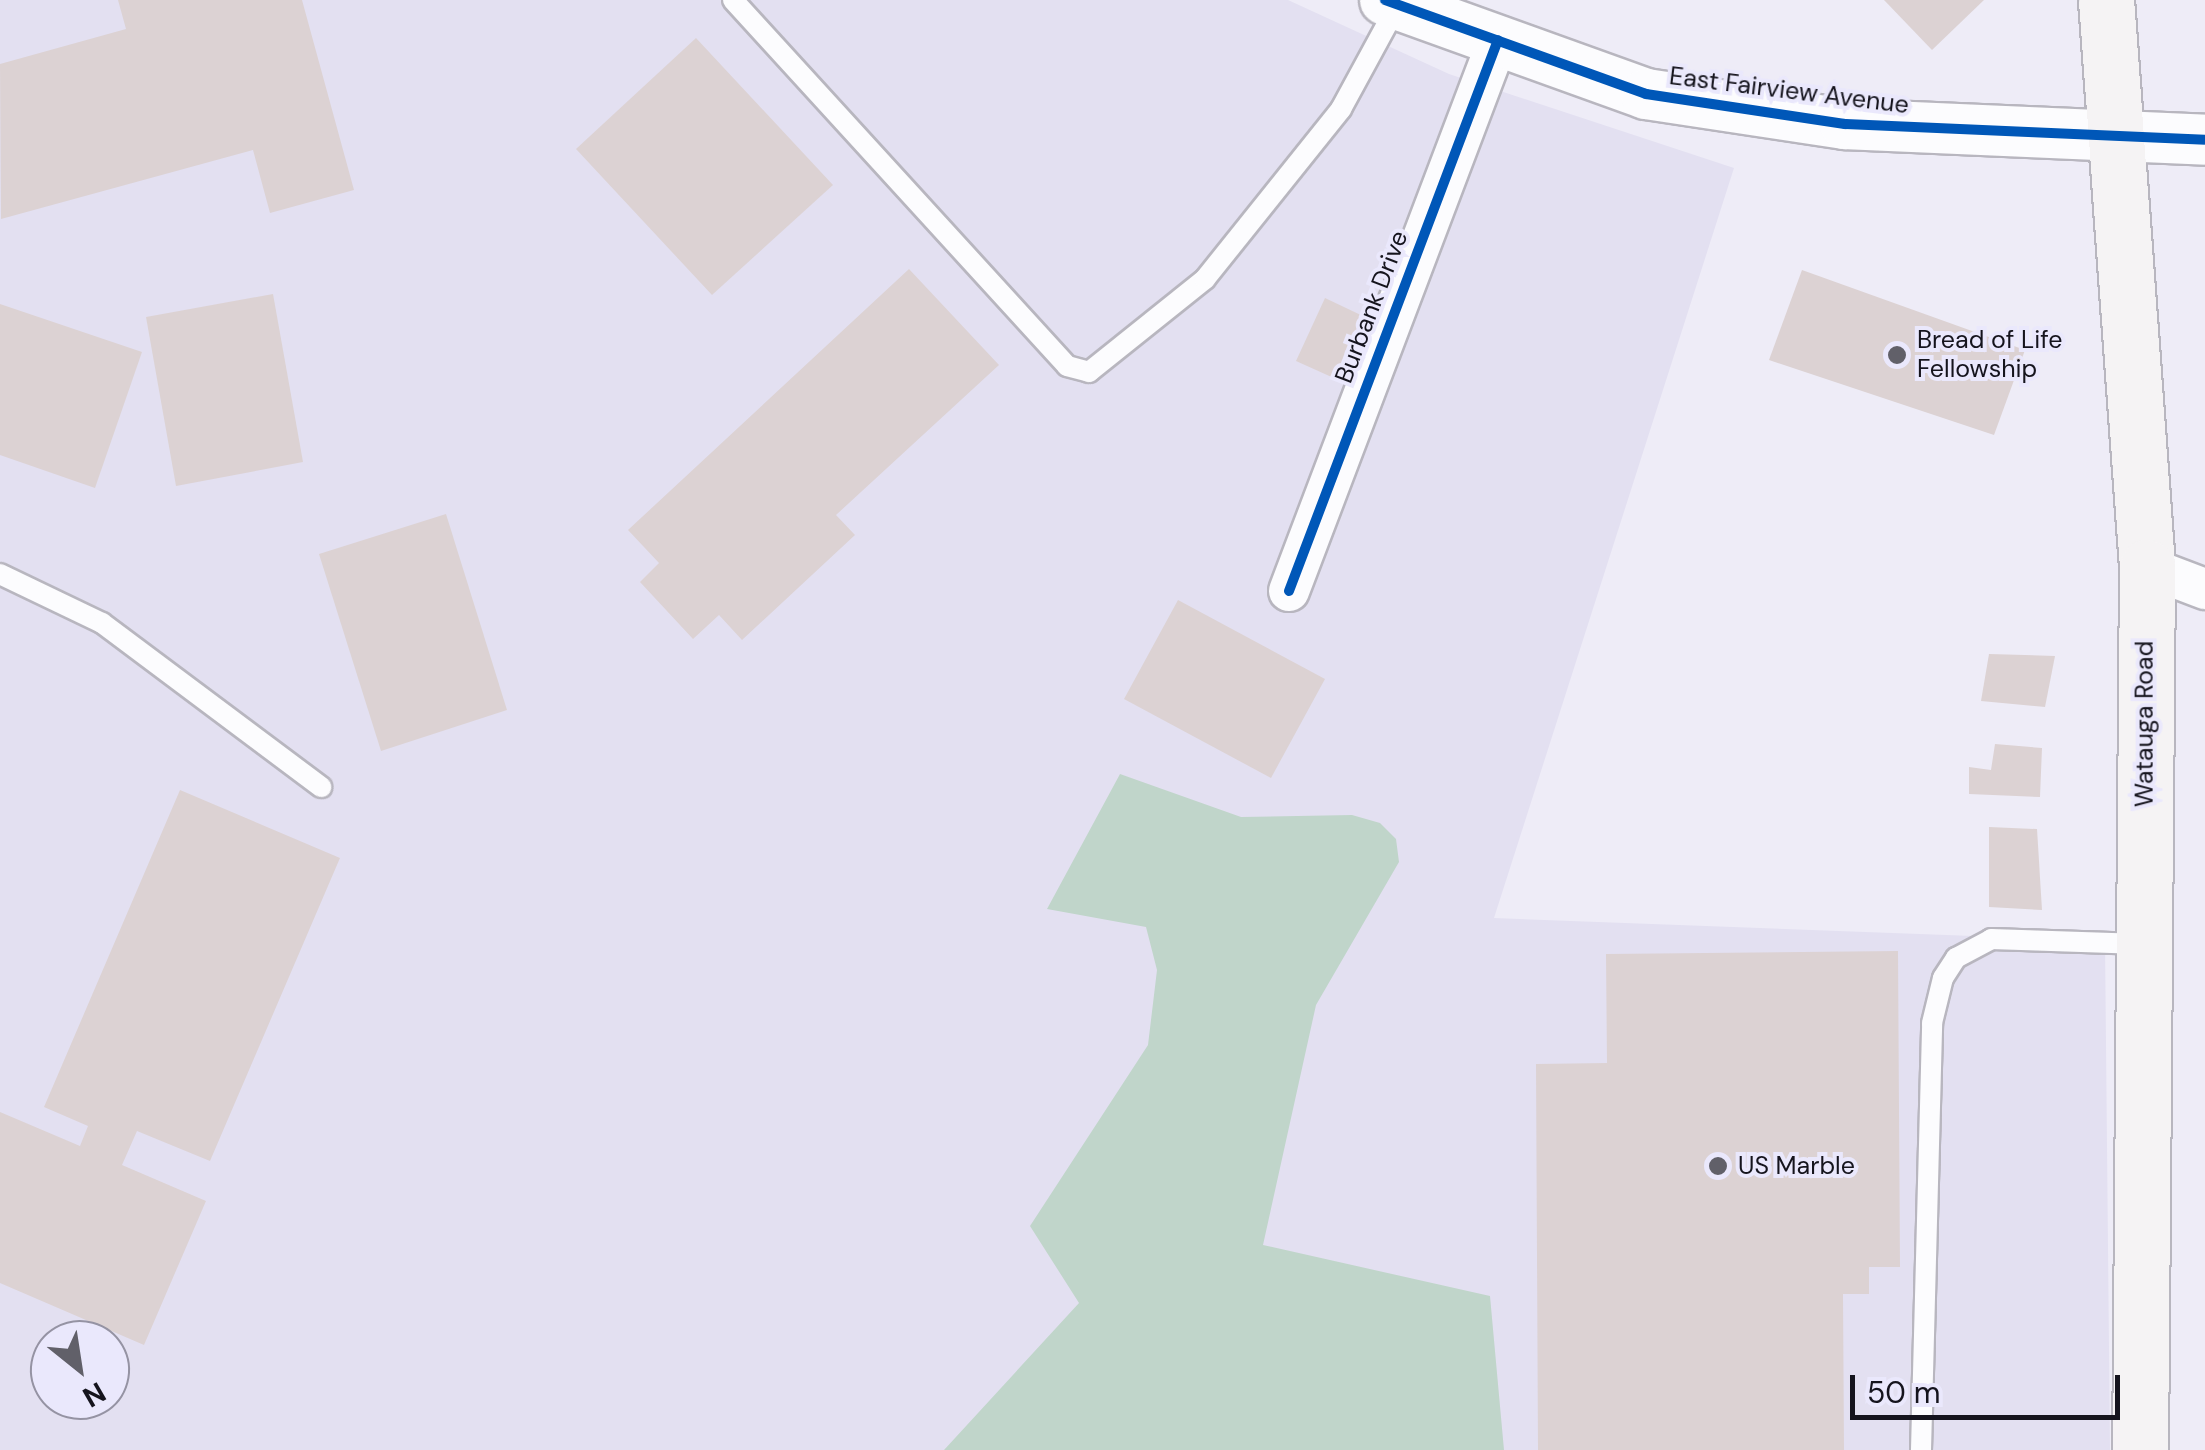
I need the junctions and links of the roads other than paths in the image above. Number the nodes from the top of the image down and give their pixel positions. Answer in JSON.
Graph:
{"nodes":[{"id":1,"x":732,"y":0,"type":"edge"},
{"id":2,"x":2106,"y":0,"type":"edge"},
{"id":3,"x":1391,"y":3,"type":"edge"},
{"id":4,"x":1498,"y":40,"type":"junction"},
{"id":5,"x":2112,"y":136,"type":"junction"},
{"id":6,"x":2205,"y":140,"type":"edge"},
{"id":7,"x":2147,"y":566,"type":"junction"},
{"id":8,"x":0,"y":574,"type":"edge"},
{"id":9,"x":2205,"y":589,"type":"edge"},
{"id":10,"x":1289,"y":591,"type":"dead end"},
{"id":11,"x":322,"y":788,"type":"dead end"},
{"id":12,"x":2144,"y":944,"type":"junction"},
{"id":13,"x":1921,"y":1450,"type":"edge"},
{"id":14,"x":2140,"y":1450,"type":"edge"}],
"edges":[{"from":1,"to":3,"type":"lane"},
{"from":2,"to":5,"type":"main road","name":"Watauga Road"},
{"from":3,"to":4,"type":"street","name":"East Fairview Avenue"},
{"from":4,"to":5,"type":"street","name":"East Fairview Avenue"},
{"from":4,"to":10,"type":"street","name":"Burbank Drive"},
{"from":5,"to":6,"type":"street","name":"East Fairview Avenue"},
{"from":5,"to":7,"type":"main road","name":"Watauga Road"},
{"from":7,"to":9,"type":"street"},
{"from":7,"to":12,"type":"main road","name":"Watauga Road"},
{"from":8,"to":11,"type":"lane"},
{"from":12,"to":13,"type":"lane"},
{"from":12,"to":14,"type":"main road","name":"Watauga Road"}]}
